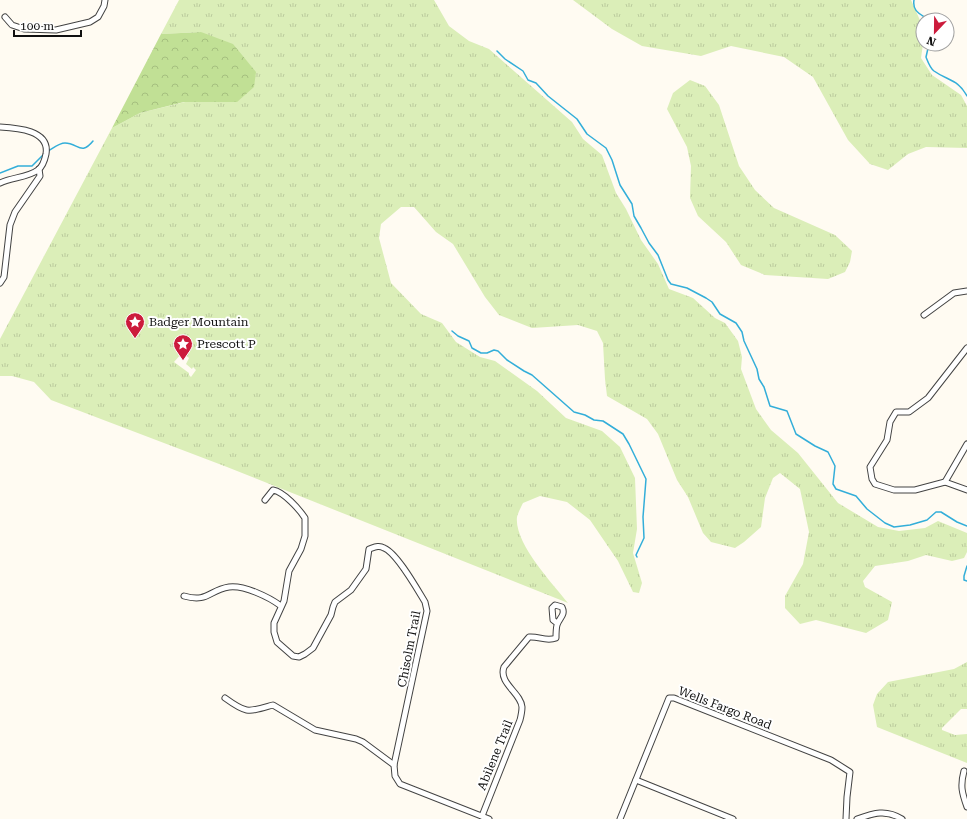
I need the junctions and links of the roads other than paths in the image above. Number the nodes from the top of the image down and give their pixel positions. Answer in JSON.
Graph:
{"nodes":[{"id":1,"x":105,"y":0,"type":"edge"},
{"id":2,"x":5,"y":17,"type":"dead end"},
{"id":3,"x":0,"y":127,"type":"edge"},
{"id":4,"x":39,"y":169,"type":"junction"},
{"id":5,"x":0,"y":183,"type":"edge"},
{"id":6,"x":0,"y":283,"type":"edge"},
{"id":7,"x":967,"y":291,"type":"edge"},
{"id":8,"x":924,"y":315,"type":"dead end"},
{"id":9,"x":967,"y":348,"type":"edge"},
{"id":10,"x":967,"y":444,"type":"edge"},
{"id":11,"x":945,"y":482,"type":"junction"},
{"id":12,"x":967,"y":490,"type":"edge"},
{"id":13,"x":265,"y":500,"type":"dead end"},
{"id":14,"x":184,"y":596,"type":"dead end"},
{"id":15,"x":281,"y":606,"type":"junction"},
{"id":16,"x":557,"y":623,"type":"dead end"},
{"id":17,"x":225,"y":698,"type":"dead end"},
{"id":18,"x":394,"y":765,"type":"junction"},
{"id":19,"x":964,"y":772,"type":"dead end"},
{"id":20,"x":636,"y":780,"type":"junction"},
{"id":21,"x":967,"y":807,"type":"edge"},
{"id":22,"x":482,"y":816,"type":"junction"},
{"id":23,"x":489,"y":819,"type":"edge"},
{"id":24,"x":620,"y":819,"type":"edge"},
{"id":25,"x":733,"y":819,"type":"edge"},
{"id":26,"x":846,"y":819,"type":"edge"},
{"id":27,"x":857,"y":819,"type":"edge"},
{"id":28,"x":902,"y":819,"type":"edge"}],
"edges":[{"from":1,"to":2,"type":"street"},
{"from":3,"to":4,"type":"street"},
{"from":4,"to":5,"type":"street"},
{"from":4,"to":6,"type":"street"},
{"from":7,"to":8,"type":"street"},
{"from":9,"to":11,"type":"street"},
{"from":10,"to":11,"type":"street"},
{"from":11,"to":12,"type":"street"},
{"from":13,"to":15,"type":"street","name":"Chisolm Trail"},
{"from":14,"to":15,"type":"street"},
{"from":15,"to":18,"type":"street","name":"Chisolm Trail"},
{"from":16,"to":22,"type":"street","name":"Abilene Trail"},
{"from":17,"to":18,"type":"street"},
{"from":18,"to":22,"type":"street"},
{"from":19,"to":21,"type":"street"},
{"from":20,"to":24,"type":"street","name":"Wells Fargo Road"},
{"from":20,"to":25,"type":"street"},
{"from":20,"to":26,"type":"street","name":"Wells Fargo Road"},
{"from":22,"to":23,"type":"street"},
{"from":27,"to":28,"type":"street"}]}
